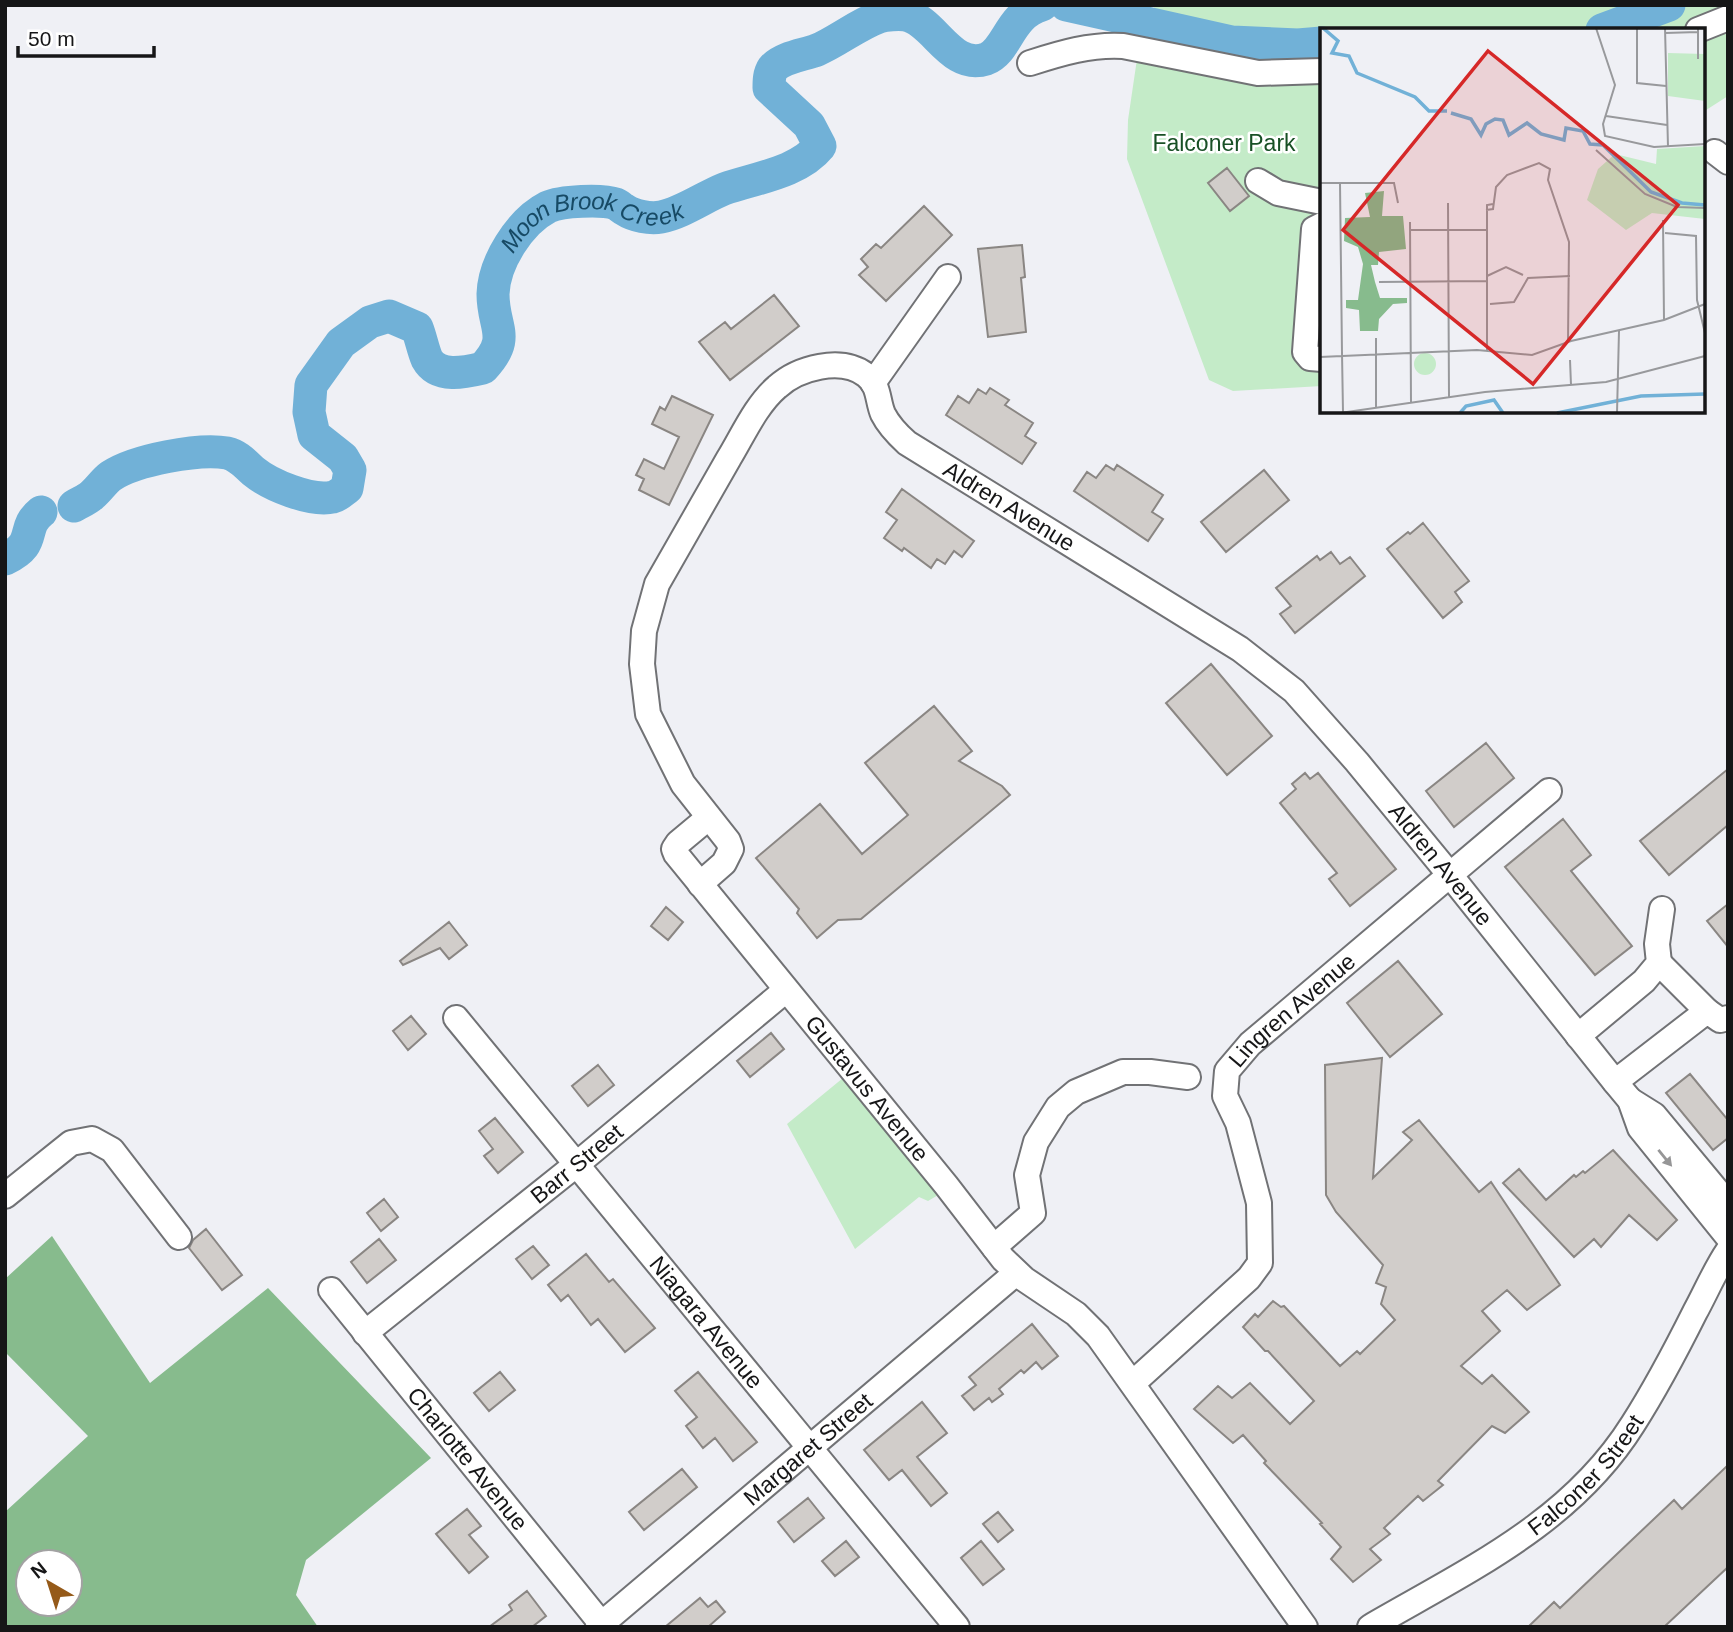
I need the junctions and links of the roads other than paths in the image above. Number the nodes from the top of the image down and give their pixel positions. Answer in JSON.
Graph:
{"nodes":[{"id":1,"x":1728,"y":18,"type":"edge"},
{"id":2,"x":1703,"y":28,"type":"edge"},
{"id":3,"x":1030,"y":63,"type":"dead end"},
{"id":4,"x":1320,"y":71,"type":"edge"},
{"id":5,"x":1258,"y":181,"type":"dead end"},
{"id":6,"x":1320,"y":202,"type":"edge"},
{"id":7,"x":1320,"y":226,"type":"edge"},
{"id":8,"x":948,"y":277,"type":"dead end"},
{"id":9,"x":1320,"y":359,"type":"edge"},
{"id":10,"x":873,"y":383,"type":"junction"},
{"id":11,"x":1549,"y":790,"type":"dead end"},
{"id":12,"x":708,"y":818,"type":"junction"},
{"id":13,"x":1450,"y":875,"type":"junction"},
{"id":14,"x":699,"y":884,"type":"junction"},
{"id":15,"x":1662,"y":909,"type":"dead end"},
{"id":16,"x":1660,"y":963,"type":"junction"},
{"id":17,"x":786,"y":990,"type":"junction"},
{"id":18,"x":1717,"y":1015,"type":"edge"},
{"id":19,"x":456,"y":1018,"type":"dead end"},
{"id":20,"x":1578,"y":1035,"type":"junction"},
{"id":21,"x":1188,"y":1077,"type":"dead end"},
{"id":22,"x":1623,"y":1091,"type":"junction"},
{"id":23,"x":577,"y":1164,"type":"junction"},
{"id":24,"x":5,"y":1196,"type":"edge"},
{"id":25,"x":1728,"y":1204,"type":"edge"},
{"id":26,"x":179,"y":1237,"type":"dead end"},
{"id":27,"x":1728,"y":1237,"type":"edge"},
{"id":28,"x":994,"y":1247,"type":"junction"},
{"id":29,"x":1728,"y":1251,"type":"edge"},
{"id":30,"x":1016,"y":1273,"type":"junction"},
{"id":31,"x":331,"y":1290,"type":"dead end"},
{"id":32,"x":365,"y":1334,"type":"junction"},
{"id":33,"x":1133,"y":1382,"type":"junction"},
{"id":34,"x":810,"y":1448,"type":"junction"},
{"id":35,"x":601,"y":1626,"type":"edge"},
{"id":36,"x":957,"y":1627,"type":"edge"},
{"id":37,"x":1305,"y":1627,"type":"edge"},
{"id":38,"x":1370,"y":1627,"type":"edge"}],
"edges":[{"from":1,"to":2,"type":"street"},
{"from":3,"to":4,"type":"street"},
{"from":5,"to":6,"type":"street"},
{"from":7,"to":9,"type":"street"},
{"from":8,"to":10,"type":"street"},
{"from":10,"to":12,"type":"street"},
{"from":10,"to":13,"type":"street","name":"Aldren Avenue"},
{"from":11,"to":13,"type":"street"},
{"from":12,"to":14,"type":"street"},
{"from":12,"to":14,"type":"street","name":"Gustavus Avenue"},
{"from":13,"to":20,"type":"street","name":"Aldren Avenue"},
{"from":13,"to":33,"type":"street","name":"Lingren Avenue"},
{"from":14,"to":17,"type":"street","name":"Gustavus Avenue"},
{"from":15,"to":16,"type":"street"},
{"from":16,"to":18,"type":"street"},
{"from":16,"to":20,"type":"street"},
{"from":17,"to":23,"type":"street","name":"Barr Street"},
{"from":17,"to":28,"type":"street","name":"Gustavus Avenue"},
{"from":18,"to":22,"type":"street"},
{"from":19,"to":23,"type":"street","name":"Niagara Avenue"},
{"from":20,"to":22,"type":"street","name":"Aldren Avenue"},
{"from":21,"to":28,"type":"street"},
{"from":22,"to":25,"type":"street","name":"Aldren Avenue"},
{"from":22,"to":27,"type":"street","name":"Aldren Avenue","one_way":true},
{"from":23,"to":32,"type":"street","name":"Barr Street"},
{"from":23,"to":34,"type":"street","name":"Niagara Avenue"},
{"from":24,"to":26,"type":"street"},
{"from":28,"to":30,"type":"street","name":"Gustavus Avenue"},
{"from":29,"to":38,"type":"street","name":"Falconer Street"},
{"from":30,"to":33,"type":"street","name":"Gustavus Avenue"},
{"from":30,"to":34,"type":"street","name":"Margaret Street"},
{"from":31,"to":32,"type":"street","name":"Charlotte Avenue"},
{"from":32,"to":35,"type":"street","name":"Charlotte Avenue"},
{"from":33,"to":37,"type":"street"},
{"from":34,"to":35,"type":"street","name":"Margaret Street"},
{"from":34,"to":36,"type":"street","name":"Niagara Avenue"}]}
